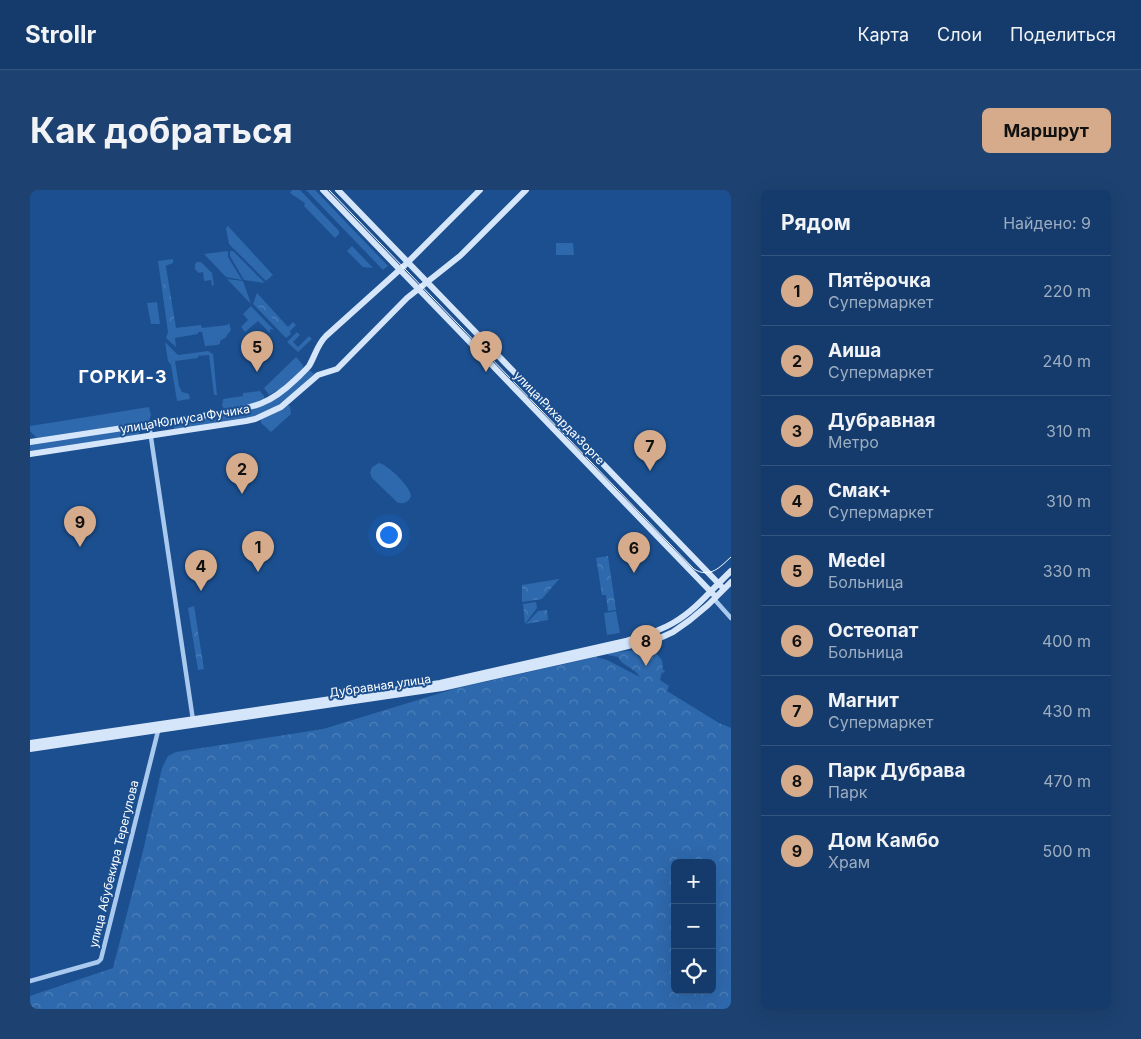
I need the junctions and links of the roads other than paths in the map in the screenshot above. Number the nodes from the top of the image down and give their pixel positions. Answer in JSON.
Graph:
{"nodes":[{"id":1,"x":323,"y":190,"type":"edge"},
{"id":2,"x":338,"y":190,"type":"edge"},
{"id":3,"x":480,"y":190,"type":"edge"},
{"id":4,"x":526,"y":190,"type":"edge"},
{"id":5,"x":407,"y":262,"type":"junction"},
{"id":6,"x":399,"y":269,"type":"junction"},
{"id":7,"x":428,"y":283,"type":"junction"},
{"id":8,"x":419,"y":289,"type":"junction"},
{"id":9,"x":149,"y":424,"type":"junction"},
{"id":10,"x":151,"y":436,"type":"junction"},
{"id":11,"x":30,"y":442,"type":"edge"},
{"id":12,"x":30,"y":454,"type":"edge"},
{"id":13,"x":731,"y":571,"type":"edge"},
{"id":14,"x":731,"y":582,"type":"edge"},
{"id":15,"x":718,"y":583,"type":"junction"},
{"id":16,"x":724,"y":589,"type":"junction"},
{"id":17,"x":711,"y":592,"type":"junction"},
{"id":18,"x":715,"y":598,"type":"junction"},
{"id":19,"x":731,"y":618,"type":"edge"},
{"id":20,"x":194,"y":722,"type":"junction"},
{"id":21,"x":158,"y":731,"type":"junction"},
{"id":22,"x":118,"y":733,"type":"junction"},
{"id":23,"x":30,"y":743,"type":"edge"},
{"id":24,"x":30,"y":749,"type":"edge"},
{"id":25,"x":30,"y":981,"type":"edge"}],
"edges":[{"from":1,"to":6,"type":"street","name":"улица Рихарда Зорге"},
{"from":2,"to":5,"type":"street","name":"улица Рихарда Зорге"},
{"from":3,"to":5,"type":"street","name":"улица Юлиуса Фучика"},
{"from":4,"to":7,"type":"street","name":"улица Юлиуса Фучика"},
{"from":5,"to":6,"type":"street","name":"улица Юлиуса Фучика"},
{"from":5,"to":7,"type":"street","name":"улица Рихарда Зорге"},
{"from":6,"to":8,"type":"street","name":"улица Рихарда Зорге"},
{"from":6,"to":9,"type":"street","name":"улица Юлиуса Фучика"},
{"from":7,"to":8,"type":"street","name":"улица Юлиуса Фучика"},
{"from":7,"to":15,"type":"street","name":"улица Рихарда Зорге"},
{"from":8,"to":10,"type":"street","name":"улица Юлиуса Фучика"},
{"from":8,"to":17,"type":"street","name":"улица Рихарда Зорге"},
{"from":9,"to":10,"type":"street"},
{"from":9,"to":11,"type":"street","name":"улица Юлиуса Фучика"},
{"from":10,"to":12,"type":"street","name":"улица Юлиуса Фучика"},
{"from":10,"to":20,"type":"street"},
{"from":13,"to":15,"type":"street","name":"Дубравная улица"},
{"from":14,"to":16,"type":"street","name":"Дубравная улица"},
{"from":15,"to":16,"type":"street","name":"улица Рихарда Зорге"},
{"from":15,"to":17,"type":"street","name":"Дубравная улица"},
{"from":16,"to":18,"type":"street","name":"Дубравная улица"},
{"from":17,"to":18,"type":"street","name":"улица Рихарда Зорге"},
{"from":17,"to":20,"type":"street","name":"Дубравная улица"},
{"from":18,"to":19,"type":"street"},
{"from":18,"to":20,"type":"street","name":"Дубравная улица"},
{"from":20,"to":21,"type":"street","name":"Дубравная улица"},
{"from":20,"to":22,"type":"street","name":"Дубравная улица"},
{"from":21,"to":22,"type":"street","name":"Дубравная улица"},
{"from":21,"to":25,"type":"street","name":"улица Абубекира Терегулова"},
{"from":22,"to":23,"type":"street","name":"Дубравная улица"},
{"from":22,"to":24,"type":"street","name":"Дубравная улица"}]}
